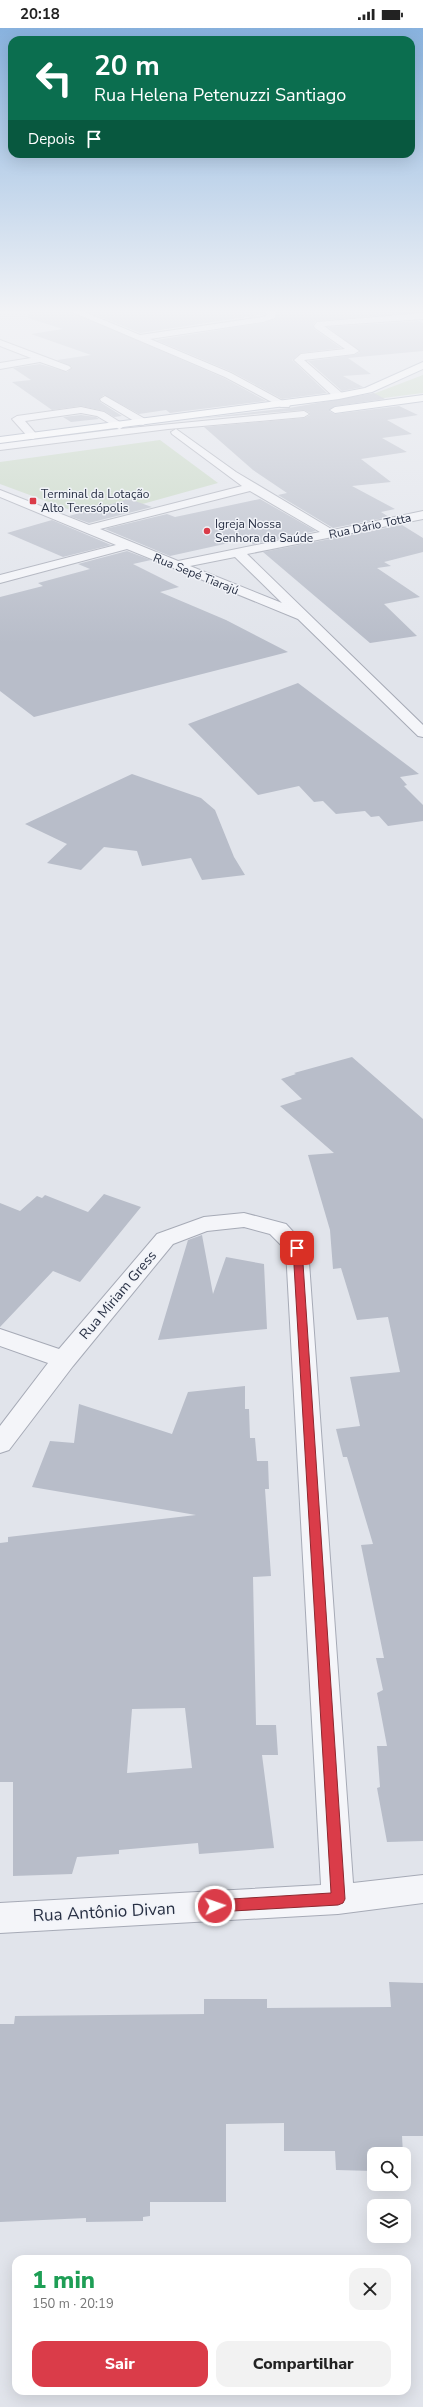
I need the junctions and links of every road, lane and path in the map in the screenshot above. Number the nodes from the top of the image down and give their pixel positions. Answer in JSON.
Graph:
{"nodes":[{"id":1,"x":20,"y":422,"type":"edge"},
{"id":2,"x":113,"y":422,"type":"edge"},
{"id":3,"x":143,"y":422,"type":"edge"},
{"id":4,"x":205,"y":422,"type":"edge"},
{"id":5,"x":235,"y":422,"type":"edge"},
{"id":6,"x":119,"y":426,"type":"junction"},
{"id":7,"x":172,"y":429,"type":"junction"},
{"id":8,"x":33,"y":436,"type":"junction"},
{"id":9,"x":0,"y":440,"type":"edge"},
{"id":10,"x":0,"y":447,"type":"edge"},
{"id":11,"x":0,"y":454,"type":"edge"},
{"id":12,"x":250,"y":487,"type":"junction"},
{"id":13,"x":0,"y":493,"type":"edge"},
{"id":14,"x":423,"y":515,"type":"edge"},
{"id":15,"x":88,"y":530,"type":"junction"},
{"id":16,"x":332,"y":534,"type":"junction"},
{"id":17,"x":125,"y":546,"type":"junction"},
{"id":18,"x":238,"y":553,"type":"junction"},
{"id":19,"x":176,"y":565,"type":"junction"},
{"id":20,"x":0,"y":579,"type":"edge"},
{"id":21,"x":305,"y":617,"type":"junction"},
{"id":22,"x":423,"y":733,"type":"edge"},
{"id":23,"x":0,"y":1337,"type":"edge"},
{"id":24,"x":64,"y":1360,"type":"junction"},
{"id":25,"x":0,"y":1444,"type":"edge"},
{"id":26,"x":423,"y":1889,"type":"edge"},
{"id":27,"x":338,"y":1899,"type":"junction"},
{"id":28,"x":0,"y":1918,"type":"edge"}],
"edges":[{"from":1,"to":8,"type":"street"},
{"from":2,"to":6,"type":"street"},
{"from":3,"to":6,"type":"main road"},
{"from":4,"to":7,"type":"street"},
{"from":5,"to":7,"type":"main road"},
{"from":6,"to":8,"type":"main road"},
{"from":7,"to":10,"type":"street"},
{"from":7,"to":11,"type":"main road"},
{"from":7,"to":12,"type":"street"},
{"from":8,"to":9,"type":"main road"},
{"from":12,"to":15,"type":"street"},
{"from":12,"to":16,"type":"street"},
{"from":13,"to":15,"type":"street","name":"Rua Sepé Tiarajú"},
{"from":14,"to":16,"type":"street","name":"Rua Dário Totta"},
{"from":15,"to":17,"type":"street","name":"Rua Sepé Tiarajú"},
{"from":16,"to":18,"type":"street","name":"Rua Dário Totta"},
{"from":17,"to":19,"type":"street","name":"Rua Sepé Tiarajú"},
{"from":17,"to":20,"type":"street"},
{"from":18,"to":19,"type":"street","name":"Rua Dário Totta"},
{"from":18,"to":21,"type":"street","name":"Rua Sepé Tiarajú"},
{"from":19,"to":21,"type":"street","name":"Rua Sepé Tiarajú"},
{"from":21,"to":22,"type":"street","name":"Rua Sepé Tiarajú"},
{"from":23,"to":24,"type":"street"},
{"from":24,"to":25,"type":"street","name":"Rua Miriam Gress"},
{"from":24,"to":27,"type":"street","name":"Rua Miriam Gress"},
{"from":26,"to":27,"type":"street","name":"Rua Antônio Divan"},
{"from":27,"to":28,"type":"street","name":"Rua Antônio Divan"}]}
